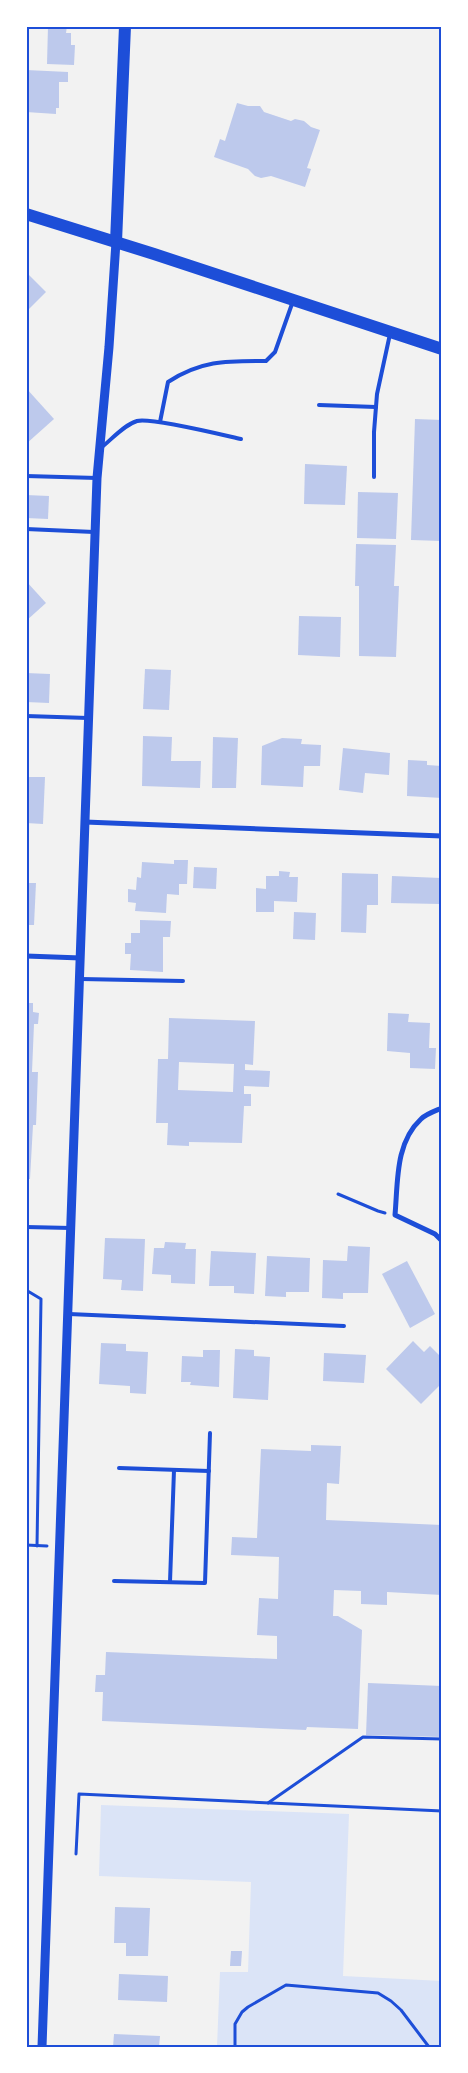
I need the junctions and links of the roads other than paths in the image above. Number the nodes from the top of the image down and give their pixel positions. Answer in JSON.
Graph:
{"nodes":[{"id":1,"x":125,"y":26,"type":"edge"},
{"id":2,"x":26,"y":214,"type":"edge"},
{"id":3,"x":116,"y":242,"type":"junction"},
{"id":4,"x":293,"y":300,"type":"junction"},
{"id":5,"x":390,"y":332,"type":"junction"},
{"id":6,"x":442,"y":349,"type":"edge"},
{"id":7,"x":319,"y":405,"type":"dead end"},
{"id":8,"x":376,"y":407,"type":"junction"},
{"id":9,"x":160,"y":422,"type":"junction"},
{"id":10,"x":241,"y":439,"type":"dead end"},
{"id":11,"x":99,"y":450,"type":"junction"},
{"id":12,"x":26,"y":476,"type":"edge"},
{"id":13,"x":374,"y":477,"type":"dead end"},
{"id":14,"x":97,"y":478,"type":"junction"},
{"id":15,"x":26,"y":529,"type":"edge"},
{"id":16,"x":95,"y":532,"type":"junction"},
{"id":17,"x":26,"y":716,"type":"edge"},
{"id":18,"x":88,"y":718,"type":"junction"},
{"id":19,"x":85,"y":822,"type":"junction"},
{"id":20,"x":442,"y":836,"type":"edge"},
{"id":21,"x":26,"y":956,"type":"edge"},
{"id":22,"x":81,"y":958,"type":"junction"},
{"id":23,"x":80,"y":979,"type":"junction"},
{"id":24,"x":184,"y":981,"type":"dead end"},
{"id":25,"x":442,"y":1108,"type":"edge"},
{"id":26,"x":26,"y":1227,"type":"edge"},
{"id":27,"x":71,"y":1228,"type":"junction"},
{"id":28,"x":442,"y":1241,"type":"edge"},
{"id":29,"x":68,"y":1314,"type":"junction"},
{"id":30,"x":344,"y":1326,"type":"dead end"},
{"id":31,"x":210,"y":1433,"type":"dead end"},
{"id":32,"x":119,"y":1468,"type":"dead end"},
{"id":33,"x":174,"y":1470,"type":"junction"},
{"id":34,"x":208,"y":1471,"type":"junction"},
{"id":35,"x":114,"y":1581,"type":"dead end"},
{"id":36,"x":170,"y":1582,"type":"junction"},
{"id":37,"x":42,"y":2047,"type":"edge"}],
"edges":[{"from":1,"to":3,"type":"main road"},
{"from":2,"to":3,"type":"main road"},
{"from":3,"to":4,"type":"main road"},
{"from":3,"to":11,"type":"street"},
{"from":4,"to":5,"type":"main road"},
{"from":4,"to":9,"type":"lane"},
{"from":5,"to":6,"type":"main road"},
{"from":5,"to":8,"type":"lane"},
{"from":7,"to":8,"type":"lane"},
{"from":8,"to":13,"type":"lane"},
{"from":9,"to":10,"type":"lane"},
{"from":9,"to":11,"type":"lane"},
{"from":11,"to":14,"type":"street"},
{"from":12,"to":14,"type":"lane"},
{"from":14,"to":16,"type":"street"},
{"from":15,"to":16,"type":"lane"},
{"from":16,"to":18,"type":"street"},
{"from":17,"to":18,"type":"lane"},
{"from":18,"to":19,"type":"street"},
{"from":19,"to":20,"type":"street"},
{"from":19,"to":22,"type":"street"},
{"from":21,"to":22,"type":"street"},
{"from":22,"to":23,"type":"street"},
{"from":23,"to":24,"type":"lane"},
{"from":23,"to":27,"type":"street"},
{"from":25,"to":28,"type":"street"},
{"from":26,"to":27,"type":"lane"},
{"from":27,"to":29,"type":"street"},
{"from":29,"to":30,"type":"lane"},
{"from":29,"to":37,"type":"street"},
{"from":31,"to":34,"type":"lane"},
{"from":32,"to":33,"type":"lane"},
{"from":33,"to":34,"type":"lane"},
{"from":33,"to":36,"type":"lane"},
{"from":34,"to":36,"type":"lane"},
{"from":35,"to":36,"type":"lane"}]}
